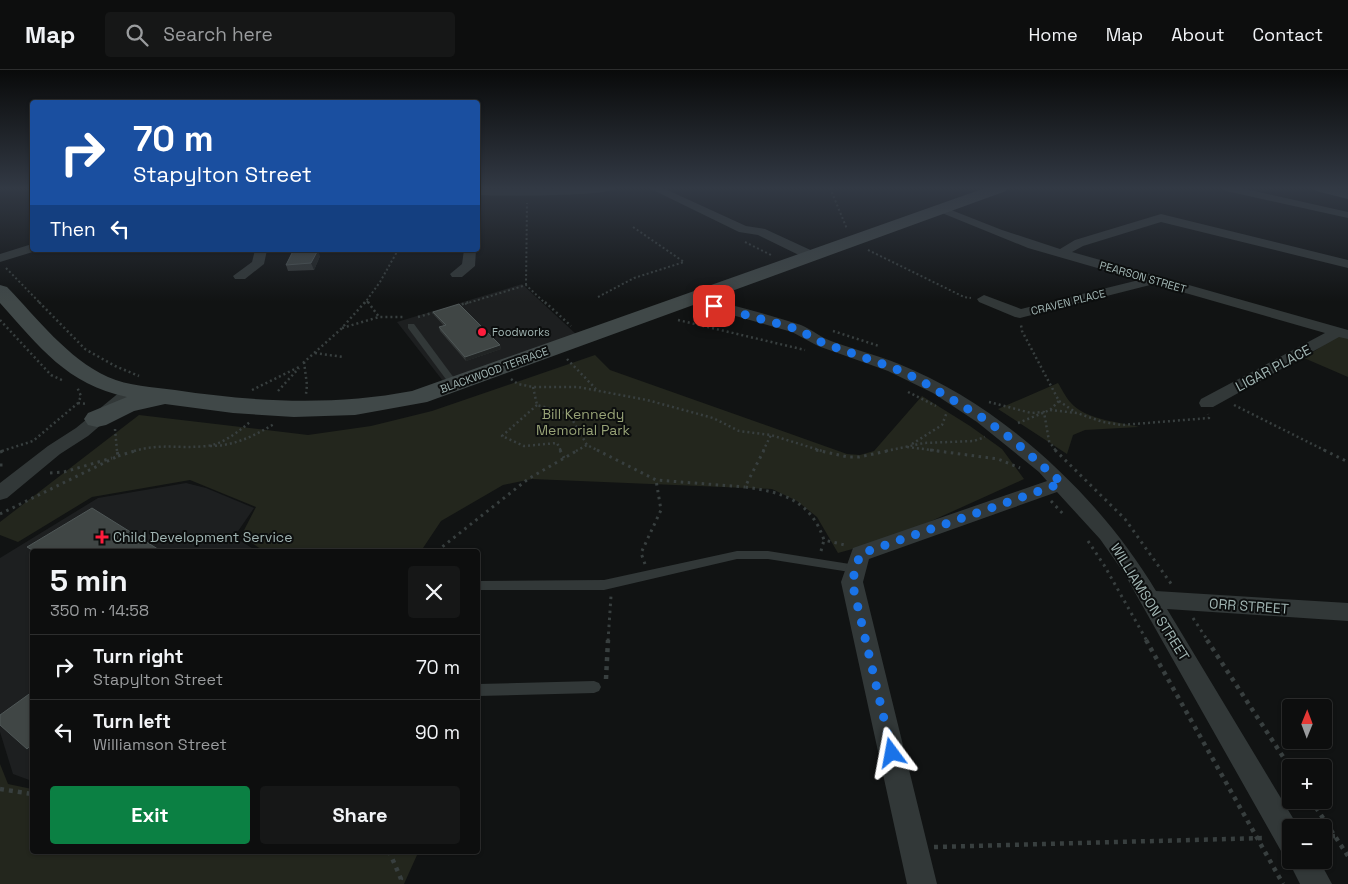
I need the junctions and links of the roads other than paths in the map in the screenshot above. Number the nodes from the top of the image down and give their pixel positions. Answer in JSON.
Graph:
{"nodes":[{"id":1,"x":726,"y":226,"type":"edge"},
{"id":2,"x":897,"y":226,"type":"edge"},
{"id":3,"x":981,"y":226,"type":"edge"},
{"id":4,"x":1134,"y":226,"type":"edge"},
{"id":5,"x":1193,"y":226,"type":"edge"},
{"id":6,"x":743,"y":235,"type":"joint"},
{"id":7,"x":30,"y":249,"type":"edge"},
{"id":8,"x":261,"y":252,"type":"edge"},
{"id":9,"x":470,"y":252,"type":"edge"},
{"id":10,"x":1062,"y":253,"type":"junction"},
{"id":11,"x":805,"y":258,"type":"junction"},
{"id":12,"x":0,"y":260,"type":"edge"},
{"id":13,"x":1348,"y":264,"type":"edge"},
{"id":14,"x":457,"y":274,"type":"dead end"},
{"id":15,"x":240,"y":276,"type":"dead end"},
{"id":16,"x":1154,"y":280,"type":"junction"},
{"id":17,"x":740,"y":282,"type":"junction"},
{"id":18,"x":0,"y":291,"type":"edge"},
{"id":19,"x":691,"y":299,"type":"junction"},
{"id":20,"x":984,"y":299,"type":"road end"},
{"id":21,"x":671,"y":307,"type":"junction"},
{"id":22,"x":729,"y":310,"type":"junction"},
{"id":23,"x":411,"y":326,"type":"dead end"},
{"id":24,"x":1343,"y":334,"type":"edge"},
{"id":25,"x":823,"y":343,"type":"junction"},
{"id":26,"x":454,"y":384,"type":"junction"},
{"id":27,"x":133,"y":385,"type":"junction"},
{"id":28,"x":187,"y":399,"type":"junction"},
{"id":29,"x":1212,"y":400,"type":"road end"},
{"id":30,"x":97,"y":419,"type":"junction"},
{"id":31,"x":54,"y":450,"type":"junction"},
{"id":32,"x":1062,"y":483,"type":"junction"},
{"id":33,"x":0,"y":493,"type":"edge"},
{"id":34,"x":858,"y":562,"type":"junction"},
{"id":35,"x":480,"y":586,"type":"edge"},
{"id":36,"x":1150,"y":599,"type":"junction"},
{"id":37,"x":1348,"y":612,"type":"edge"},
{"id":38,"x":594,"y":687,"type":"road end"},
{"id":39,"x":480,"y":690,"type":"edge"},
{"id":40,"x":1282,"y":824,"type":"edge"},
{"id":41,"x":914,"y":848,"type":"joint"},
{"id":42,"x":1308,"y":869,"type":"edge"},
{"id":43,"x":922,"y":884,"type":"edge"},
{"id":44,"x":1317,"y":884,"type":"edge"}],
"edges":[{"from":1,"to":6,"type":"street"},
{"from":2,"to":11,"type":"street","name":"BLACKWOOD TERRACE"},
{"from":3,"to":10,"type":"street","name":"PEARSON STREET"},
{"from":4,"to":10,"type":"street"},
{"from":5,"to":13,"type":"street"},
{"from":6,"to":11,"type":"street"},
{"from":7,"to":12,"type":"street"},
{"from":8,"to":15,"type":"street"},
{"from":9,"to":14,"type":"street"},
{"from":10,"to":16,"type":"street","name":"PEARSON STREET"},
{"from":11,"to":17,"type":"street","name":"BLACKWOOD TERRACE"},
{"from":16,"to":20,"type":"street","name":"CRAVEN PLACE"},
{"from":16,"to":24,"type":"street","name":"PEARSON STREET"},
{"from":17,"to":19,"type":"street","name":"BLACKWOOD TERRACE"},
{"from":17,"to":22,"type":"street"},
{"from":18,"to":27,"type":"street","name":"BLACKWOOD TERRACE"},
{"from":19,"to":21,"type":"street","name":"BLACKWOOD TERRACE"},
{"from":19,"to":22,"type":"street","name":"WILLIAMSON STREET"},
{"from":21,"to":25,"type":"street","name":"WILLIAMSON STREET"},
{"from":21,"to":26,"type":"street","name":"BLACKWOOD TERRACE"},
{"from":22,"to":25,"type":"street","name":"WILLIAMSON STREET"},
{"from":23,"to":26,"type":"lane"},
{"from":24,"to":29,"type":"street","name":"LIGAR PLACE"},
{"from":25,"to":32,"type":"street","name":"WILLIAMSON STREET"},
{"from":26,"to":28,"type":"street","name":"BLACKWOOD TERRACE"},
{"from":27,"to":28,"type":"street","name":"BLACKWOOD TERRACE"},
{"from":27,"to":30,"type":"street"},
{"from":27,"to":31,"type":"street"},
{"from":28,"to":30,"type":"street"},
{"from":30,"to":31,"type":"street"},
{"from":31,"to":33,"type":"street"},
{"from":32,"to":34,"type":"street"},
{"from":32,"to":36,"type":"street","name":"WILLIAMSON STREET"},
{"from":34,"to":35,"type":"lane"},
{"from":34,"to":41,"type":"street"},
{"from":36,"to":37,"type":"street","name":"ORR STREET"},
{"from":36,"to":40,"type":"street","name":"WILLIAMSON STREET"},
{"from":38,"to":39,"type":"lane"},
{"from":41,"to":43,"type":"street"},
{"from":42,"to":44,"type":"street","name":"WILLIAMSON STREET"}]}
